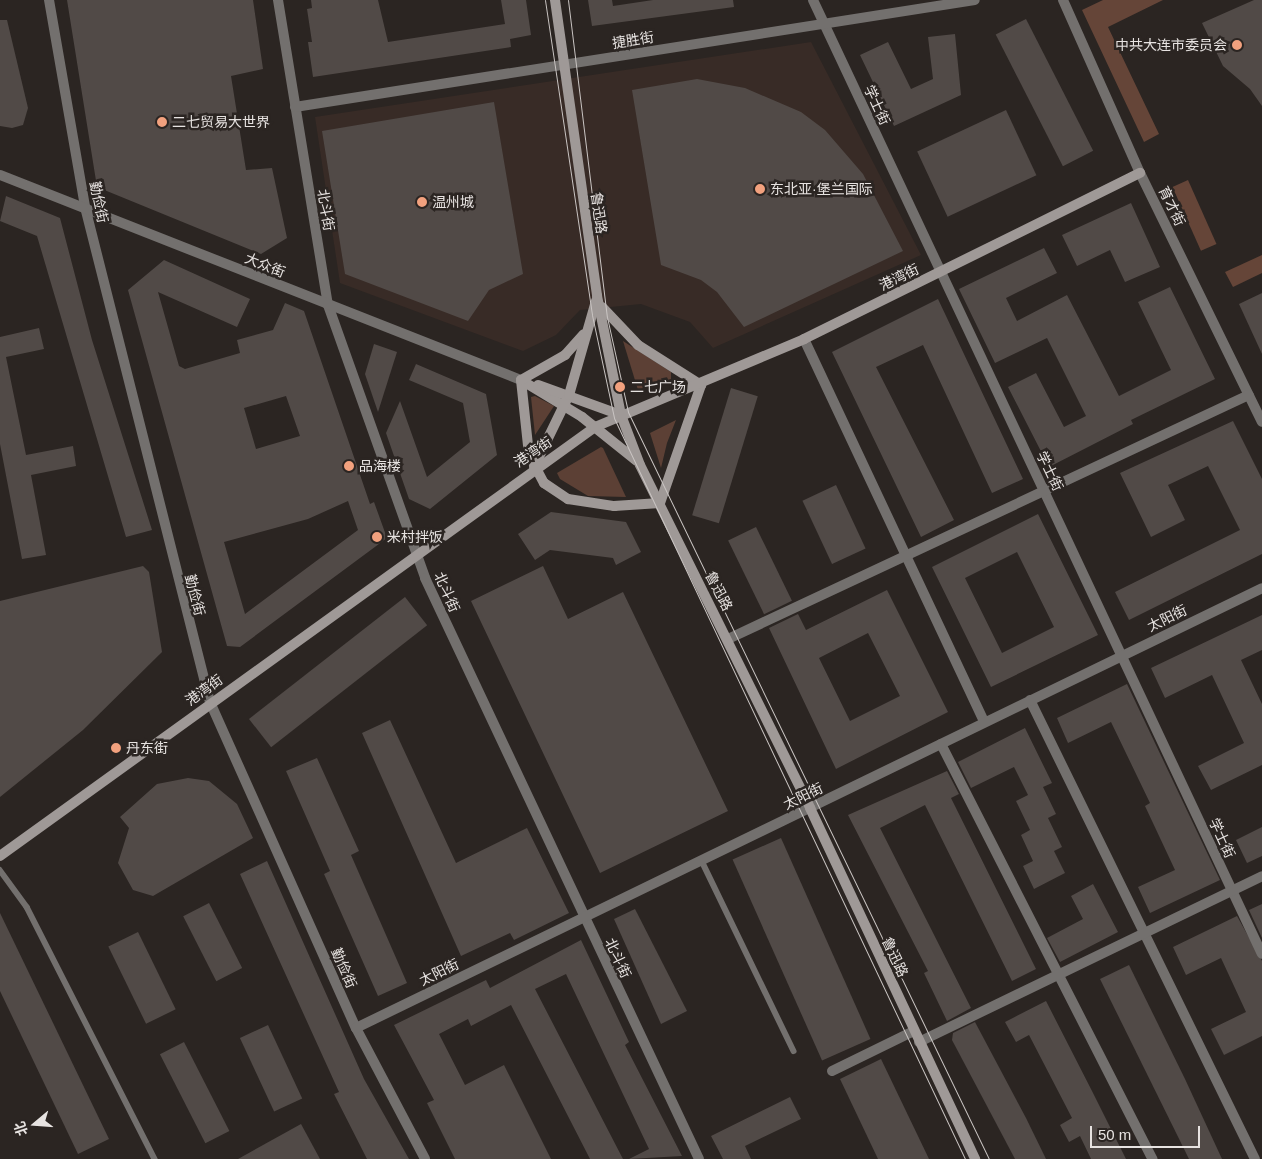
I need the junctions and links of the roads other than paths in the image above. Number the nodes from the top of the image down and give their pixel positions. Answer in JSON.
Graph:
{"nodes":[{"id":1,"x":49,"y":0,"type":"edge"},
{"id":2,"x":278,"y":0,"type":"edge"},
{"id":3,"x":555,"y":0,"type":"edge"},
{"id":4,"x":813,"y":0,"type":"edge"},
{"id":5,"x":975,"y":0,"type":"edge"},
{"id":6,"x":1063,"y":0,"type":"edge"},
{"id":7,"x":824,"y":24,"type":"junction"},
{"id":8,"x":565,"y":65,"type":"junction"},
{"id":9,"x":295,"y":107,"type":"junction"},
{"id":10,"x":1140,"y":173,"type":"junction"},
{"id":11,"x":0,"y":175,"type":"edge"},
{"id":12,"x":85,"y":207,"type":"junction"},
{"id":13,"x":939,"y":273,"type":"junction"},
{"id":14,"x":597,"y":296,"type":"junction"},
{"id":15,"x":328,"y":305,"type":"junction"},
{"id":16,"x":589,"y":327,"type":"junction"},
{"id":17,"x":804,"y":339,"type":"junction"},
{"id":18,"x":521,"y":380,"type":"junction"},
{"id":19,"x":701,"y":385,"type":"junction"},
{"id":20,"x":1249,"y":395,"type":"junction"},
{"id":21,"x":569,"y":396,"type":"junction"},
{"id":22,"x":565,"y":406,"type":"junction"},
{"id":23,"x":621,"y":415,"type":"junction"},
{"id":24,"x":1262,"y":422,"type":"edge"},
{"id":25,"x":595,"y":427,"type":"junction"},
{"id":26,"x":640,"y":465,"type":"junction"},
{"id":27,"x":533,"y":468,"type":"junction"},
{"id":28,"x":1045,"y":493,"type":"junction"},
{"id":29,"x":660,"y":503,"type":"junction"},
{"id":30,"x":416,"y":552,"type":"junction"},
{"id":31,"x":905,"y":559,"type":"junction"},
{"id":32,"x":1262,"y":588,"type":"edge"},
{"id":33,"x":728,"y":638,"type":"junction"},
{"id":34,"x":1121,"y":655,"type":"junction"},
{"id":35,"x":1030,"y":700,"type":"junction"},
{"id":36,"x":210,"y":702,"type":"junction"},
{"id":37,"x":984,"y":722,"type":"junction"},
{"id":38,"x":941,"y":744,"type":"junction"},
{"id":39,"x":810,"y":808,"type":"junction"},
{"id":40,"x":0,"y":856,"type":"edge"},
{"id":41,"x":702,"y":861,"type":"junction"},
{"id":42,"x":0,"y":870,"type":"edge"},
{"id":43,"x":1262,"y":876,"type":"edge"},
{"id":44,"x":1232,"y":891,"type":"junction"},
{"id":45,"x":584,"y":918,"type":"junction"},
{"id":46,"x":1144,"y":933,"type":"junction"},
{"id":47,"x":1262,"y":954,"type":"edge"},
{"id":48,"x":1056,"y":976,"type":"junction"},
{"id":49,"x":356,"y":1028,"type":"junction"},
{"id":50,"x":914,"y":1030,"type":"junction"},
{"id":51,"x":919,"y":1042,"type":"junction"},
{"id":52,"x":794,"y":1051,"type":"dead end"},
{"id":53,"x":832,"y":1071,"type":"dead end"},
{"id":54,"x":155,"y":1159,"type":"edge"},
{"id":55,"x":425,"y":1159,"type":"edge"},
{"id":56,"x":699,"y":1159,"type":"edge"},
{"id":57,"x":975,"y":1159,"type":"edge"},
{"id":58,"x":1152,"y":1159,"type":"edge"},
{"id":59,"x":1255,"y":1159,"type":"edge"}],
"edges":[{"from":1,"to":12,"type":"street","name":"勤俭街"},
{"from":2,"to":9,"type":"street","name":"北斗街"},
{"from":3,"to":8,"type":"main road","name":"鲁迅路"},
{"from":4,"to":7,"type":"street","name":"学士街"},
{"from":5,"to":7,"type":"street","name":"捷胜街"},
{"from":6,"to":10,"type":"street","name":"育才街"},
{"from":7,"to":8,"type":"street","name":"捷胜街"},
{"from":7,"to":13,"type":"street","name":"学士街"},
{"from":8,"to":9,"type":"street","name":"捷胜街"},
{"from":8,"to":14,"type":"main road","name":"鲁迅路"},
{"from":9,"to":15,"type":"street","name":"北斗街"},
{"from":10,"to":13,"type":"main road","name":"港湾街"},
{"from":10,"to":20,"type":"street","name":"育才街"},
{"from":11,"to":12,"type":"street","name":"大众街"},
{"from":12,"to":15,"type":"street","name":"大众街"},
{"from":12,"to":36,"type":"street","name":"勤俭街"},
{"from":13,"to":17,"type":"main road","name":"港湾街"},
{"from":13,"to":28,"type":"street","name":"学士街"},
{"from":14,"to":16,"type":"main road"},
{"from":14,"to":19,"type":"main road"},
{"from":14,"to":23,"type":"main road","name":"鲁迅路"},
{"from":15,"to":18,"type":"street","name":"大众街"},
{"from":15,"to":30,"type":"street","name":"北斗街"},
{"from":16,"to":18,"type":"main road"},
{"from":16,"to":21,"type":"main road"},
{"from":17,"to":19,"type":"main road","name":"港湾街"},
{"from":17,"to":31,"type":"street"},
{"from":18,"to":21,"type":"main road"},
{"from":18,"to":22,"type":"main road"},
{"from":18,"to":27,"type":"main road"},
{"from":19,"to":23,"type":"main road","name":"港湾街"},
{"from":19,"to":29,"type":"main road"},
{"from":20,"to":24,"type":"street","name":"育才街"},
{"from":20,"to":28,"type":"street"},
{"from":21,"to":22,"type":"main road"},
{"from":21,"to":23,"type":"main road"},
{"from":22,"to":25,"type":"main road"},
{"from":22,"to":27,"type":"main road"},
{"from":23,"to":25,"type":"main road","name":"港湾街"},
{"from":23,"to":26,"type":"main road","name":"鲁迅路"},
{"from":25,"to":26,"type":"main road"},
{"from":25,"to":27,"type":"main road","name":"港湾街"},
{"from":26,"to":29,"type":"main road","name":"鲁迅路"},
{"from":27,"to":29,"type":"main road"},
{"from":27,"to":30,"type":"main road","name":"港湾街"},
{"from":28,"to":31,"type":"street"},
{"from":28,"to":34,"type":"street","name":"学士街"},
{"from":29,"to":33,"type":"main road","name":"鲁迅路"},
{"from":30,"to":36,"type":"main road","name":"港湾街"},
{"from":30,"to":45,"type":"street","name":"北斗街"},
{"from":31,"to":33,"type":"street"},
{"from":31,"to":37,"type":"street"},
{"from":32,"to":34,"type":"street","name":"太阳街"},
{"from":33,"to":39,"type":"main road","name":"鲁迅路"},
{"from":34,"to":35,"type":"street","name":"太阳街"},
{"from":34,"to":44,"type":"street","name":"学士街"},
{"from":35,"to":37,"type":"street","name":"太阳街"},
{"from":35,"to":46,"type":"street"},
{"from":36,"to":40,"type":"main road","name":"港湾街"},
{"from":36,"to":49,"type":"street","name":"勤俭街"},
{"from":37,"to":38,"type":"street","name":"太阳街"},
{"from":38,"to":39,"type":"street","name":"太阳街"},
{"from":38,"to":48,"type":"street"},
{"from":39,"to":41,"type":"street","name":"太阳街"},
{"from":39,"to":50,"type":"main road","name":"鲁迅路"},
{"from":41,"to":45,"type":"street","name":"太阳街"},
{"from":41,"to":52,"type":"lane"},
{"from":42,"to":54,"type":"lane"},
{"from":43,"to":44,"type":"street"},
{"from":44,"to":46,"type":"street"},
{"from":44,"to":47,"type":"street","name":"学士街"},
{"from":45,"to":49,"type":"street","name":"太阳街"},
{"from":45,"to":56,"type":"street","name":"北斗街"},
{"from":46,"to":48,"type":"street"},
{"from":46,"to":59,"type":"street"},
{"from":48,"to":51,"type":"street"},
{"from":48,"to":58,"type":"street"},
{"from":49,"to":55,"type":"street","name":"勤俭街"},
{"from":50,"to":51,"type":"main road","name":"鲁迅路"},
{"from":50,"to":53,"type":"street"},
{"from":51,"to":57,"type":"main road","name":"鲁迅路"}]}
